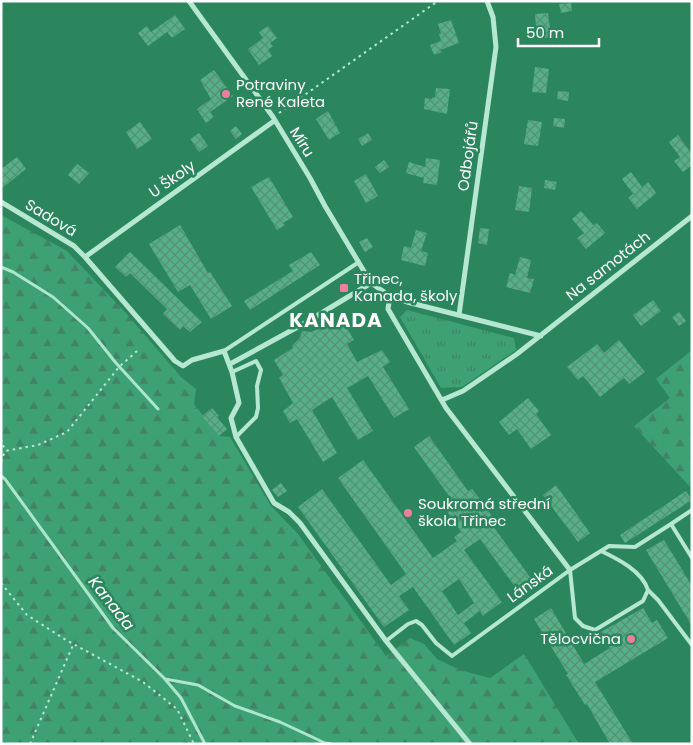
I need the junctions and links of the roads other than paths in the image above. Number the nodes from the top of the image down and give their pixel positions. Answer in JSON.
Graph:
{"nodes":[{"id":1,"x":190,"y":1,"type":"edge"},
{"id":2,"x":487,"y":1,"type":"edge"},
{"id":3,"x":274,"y":119,"type":"junction"},
{"id":4,"x":1,"y":202,"type":"edge"},
{"id":5,"x":692,"y":216,"type":"edge"},
{"id":6,"x":85,"y":257,"type":"junction"},
{"id":7,"x":359,"y":262,"type":"junction"},
{"id":8,"x":371,"y":283,"type":"junction"},
{"id":9,"x":390,"y":296,"type":"junction"},
{"id":10,"x":460,"y":315,"type":"junction"},
{"id":11,"x":540,"y":336,"type":"junction"},
{"id":12,"x":224,"y":351,"type":"junction"},
{"id":13,"x":230,"y":364,"type":"junction"},
{"id":14,"x":232,"y":372,"type":"junction"},
{"id":15,"x":442,"y":400,"type":"junction"},
{"id":16,"x":236,"y":437,"type":"junction"},
{"id":17,"x":692,"y":510,"type":"edge"},
{"id":18,"x":671,"y":524,"type":"junction"},
{"id":19,"x":601,"y":551,"type":"junction"},
{"id":20,"x":692,"y":558,"type":"edge"},
{"id":21,"x":570,"y":570,"type":"junction"},
{"id":22,"x":648,"y":590,"type":"junction"},
{"id":23,"x":386,"y":641,"type":"junction"},
{"id":24,"x":692,"y":644,"type":"edge"},
{"id":25,"x":470,"y":744,"type":"edge"}],
"edges":[{"from":1,"to":3,"type":"street","name":"Míru"},
{"from":2,"to":10,"type":"street","name":"Odbojářů"},
{"from":3,"to":6,"type":"street","name":"U Školy"},
{"from":3,"to":7,"type":"street","name":"Míru"},
{"from":4,"to":6,"type":"street","name":"Sadová"},
{"from":5,"to":11,"type":"street","name":"Na samotách"},
{"from":6,"to":12,"type":"street","name":"Sadová"},
{"from":7,"to":8,"type":"street","name":"Míru"},
{"from":7,"to":12,"type":"lane"},
{"from":8,"to":9,"type":"street","name":"Míru"},
{"from":8,"to":13,"type":"street"},
{"from":9,"to":10,"type":"street"},
{"from":9,"to":15,"type":"street","name":"Lánská"},
{"from":10,"to":11,"type":"street"},
{"from":11,"to":15,"type":"street","name":"Na samotách"},
{"from":12,"to":13,"type":"street"},
{"from":13,"to":14,"type":"street"},
{"from":14,"to":16,"type":"street"},
{"from":14,"to":16,"type":"lane"},
{"from":15,"to":21,"type":"street","name":"Lánská"},
{"from":16,"to":23,"type":"street"},
{"from":17,"to":18,"type":"lane"},
{"from":18,"to":19,"type":"lane"},
{"from":18,"to":20,"type":"lane"},
{"from":19,"to":21,"type":"lane"},
{"from":19,"to":22,"type":"lane"},
{"from":21,"to":22,"type":"lane"},
{"from":21,"to":23,"type":"lane","name":"Lánská"},
{"from":22,"to":24,"type":"lane"},
{"from":23,"to":25,"type":"street"}]}
